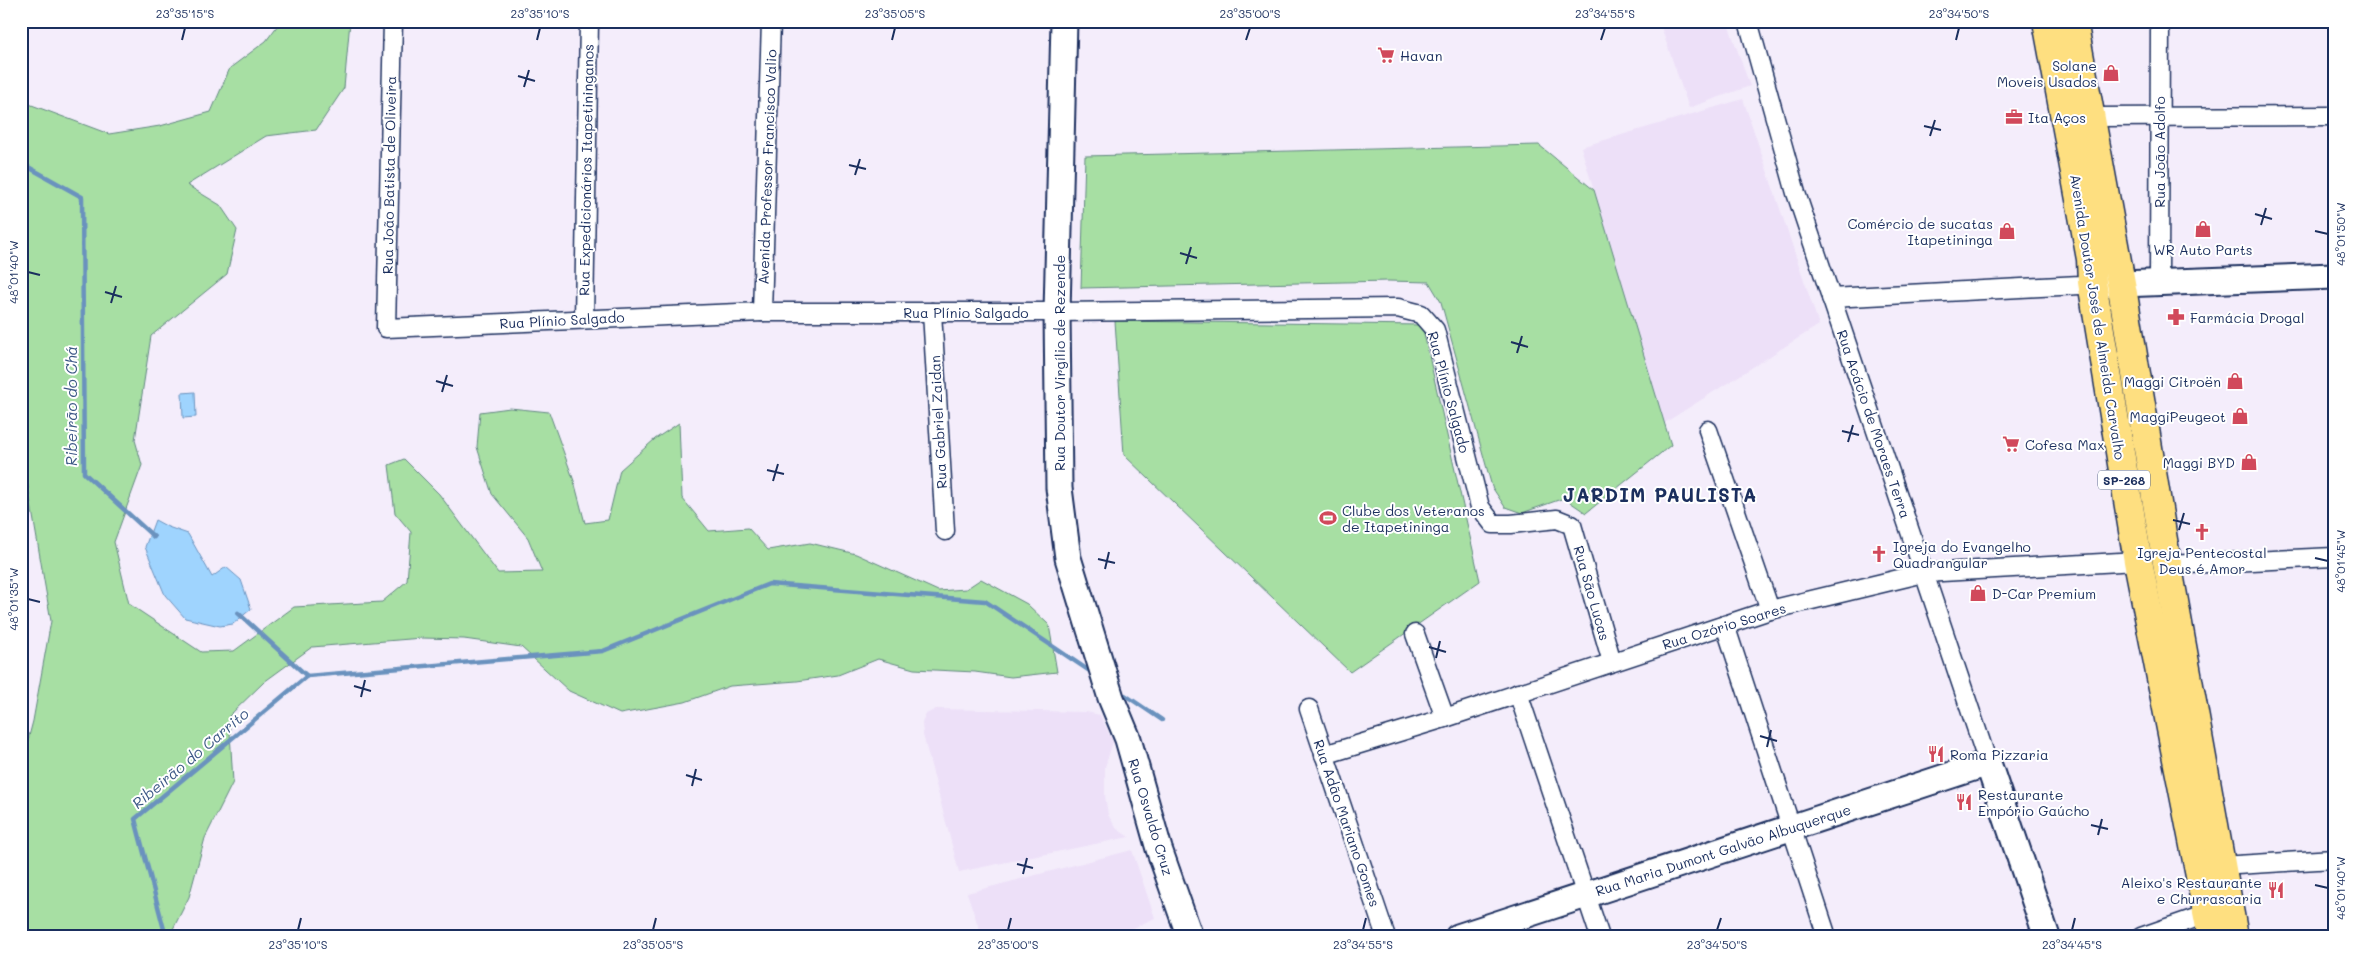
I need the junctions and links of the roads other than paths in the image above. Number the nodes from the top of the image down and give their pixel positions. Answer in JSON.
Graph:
{"nodes":[{"id":1,"x":393,"y":21,"type":"edge"},
{"id":2,"x":589,"y":21,"type":"edge"},
{"id":3,"x":771,"y":21,"type":"edge"},
{"id":4,"x":1064,"y":21,"type":"edge"},
{"id":5,"x":1748,"y":21,"type":"edge"},
{"id":6,"x":2047,"y":21,"type":"edge"},
{"id":7,"x":2073,"y":21,"type":"edge"},
{"id":8,"x":2160,"y":21,"type":"edge"},
{"id":9,"x":2159,"y":116,"type":"junction"},
{"id":10,"x":2334,"y":116,"type":"edge"},
{"id":11,"x":2091,"y":117,"type":"junction"},
{"id":12,"x":2334,"y":276,"type":"edge"},
{"id":13,"x":2092,"y":282,"type":"junction"},
{"id":14,"x":2159,"y":282,"type":"junction"},
{"id":15,"x":2121,"y":284,"type":"junction"},
{"id":16,"x":1831,"y":298,"type":"junction"},
{"id":17,"x":762,"y":312,"type":"junction"},
{"id":18,"x":932,"y":312,"type":"junction"},
{"id":19,"x":1057,"y":312,"type":"junction"},
{"id":20,"x":584,"y":319,"type":"junction"},
{"id":21,"x":386,"y":328,"type":"joint"},
{"id":22,"x":1708,"y":430,"type":"dead end"},
{"id":23,"x":1572,"y":524,"type":"joint"},
{"id":24,"x":945,"y":531,"type":"dead end"},
{"id":25,"x":2334,"y":557,"type":"edge"},
{"id":26,"x":2138,"y":561,"type":"junction"},
{"id":27,"x":2167,"y":565,"type":"junction"},
{"id":28,"x":1924,"y":573,"type":"junction"},
{"id":29,"x":1770,"y":610,"type":"junction"},
{"id":30,"x":1724,"y":625,"type":"junction"},
{"id":31,"x":1414,"y":634,"type":"dead end"},
{"id":32,"x":1612,"y":662,"type":"junction"},
{"id":33,"x":1518,"y":693,"type":"junction"},
{"id":34,"x":1111,"y":698,"type":"joint"},
{"id":35,"x":1309,"y":709,"type":"dead end"},
{"id":36,"x":1445,"y":718,"type":"junction"},
{"id":37,"x":1324,"y":755,"type":"junction"},
{"id":38,"x":1988,"y":763,"type":"junction"},
{"id":39,"x":1791,"y":827,"type":"junction"},
{"id":40,"x":2334,"y":860,"type":"edge"},
{"id":41,"x":2220,"y":866,"type":"junction"},
{"id":42,"x":1586,"y":894,"type":"junction"},
{"id":43,"x":2210,"y":925,"type":"edge"},
{"id":44,"x":1190,"y":937,"type":"edge"},
{"id":45,"x":1386,"y":937,"type":"edge"},
{"id":46,"x":1458,"y":937,"type":"edge"},
{"id":47,"x":1600,"y":937,"type":"edge"},
{"id":48,"x":1827,"y":937,"type":"edge"},
{"id":49,"x":2047,"y":937,"type":"edge"},
{"id":50,"x":2141,"y":937,"type":"edge"},
{"id":51,"x":2234,"y":937,"type":"edge"}],
"edges":[{"from":1,"to":21,"type":"street","name":"Rua João Batista de Oliveira"},
{"from":2,"to":20,"type":"street","name":"Rua Expedicionários Itapetininganos"},
{"from":3,"to":17,"type":"street","name":"Avenida Professor Francisco Valio"},
{"from":4,"to":19,"type":"street","name":"Rua Doutor Virgílio de Rezende"},
{"from":5,"to":16,"type":"street","name":"Rua Acácio de Moraes Terra"},
{"from":6,"to":13,"type":"main road","name":"Avenida Doutor José de Almeida Carvalho","number":"SP-268"},
{"from":7,"to":11,"type":"main road","name":"Avenida Doutor José de Almeida Carvalho","number":"SP-268"},
{"from":8,"to":9,"type":"street","name":"Rua João Adolfo"},
{"from":9,"to":10,"type":"street"},
{"from":9,"to":11,"type":"street"},
{"from":9,"to":14,"type":"street","name":"Rua João Adolfo"},
{"from":11,"to":15,"type":"main road","name":"Avenida Doutor José de Almeida Carvalho","number":"SP-268"},
{"from":12,"to":14,"type":"street"},
{"from":13,"to":15,"type":"street"},
{"from":13,"to":16,"type":"street"},
{"from":13,"to":26,"type":"main road","name":"Avenida Doutor José de Almeida Carvalho","number":"SP-268"},
{"from":14,"to":15,"type":"street"},
{"from":15,"to":27,"type":"main road","name":"Avenida Doutor José de Almeida Carvalho","number":"SP-268"},
{"from":16,"to":28,"type":"street","name":"Rua Acácio de Moraes Terra"},
{"from":17,"to":18,"type":"street","name":"Rua Plínio Salgado"},
{"from":17,"to":20,"type":"street","name":"Rua Plínio Salgado"},
{"from":18,"to":19,"type":"street","name":"Rua Plínio Salgado"},
{"from":18,"to":24,"type":"street","name":"Rua Gabriel Zaidan"},
{"from":19,"to":23,"type":"street","name":"Rua Plínio Salgado"},
{"from":19,"to":34,"type":"street","name":"Rua Doutor Virgílio de Rezende"},
{"from":20,"to":21,"type":"street","name":"Rua Plínio Salgado"},
{"from":22,"to":29,"type":"street"},
{"from":23,"to":32,"type":"street","name":"Rua São Lucas"},
{"from":25,"to":27,"type":"street"},
{"from":26,"to":28,"type":"street","name":"Rua Ozório Soares"},
{"from":26,"to":43,"type":"main road","name":"Avenida Doutor José de Almeida Carvalho","number":"SP-268"},
{"from":27,"to":41,"type":"main road","name":"Avenida Doutor José de Almeida Carvalho","number":"SP-268"},
{"from":28,"to":29,"type":"street","name":"Rua Ozório Soares"},
{"from":28,"to":38,"type":"street","name":"Rua Acácio de Moraes Terra"},
{"from":29,"to":30,"type":"street","name":"Rua Ozório Soares"},
{"from":30,"to":32,"type":"street","name":"Rua Ozório Soares"},
{"from":30,"to":39,"type":"street"},
{"from":31,"to":36,"type":"street"},
{"from":32,"to":33,"type":"street","name":"Rua Ozório Soares"},
{"from":33,"to":36,"type":"street","name":"Rua Ozório Soares"},
{"from":33,"to":42,"type":"street"},
{"from":34,"to":44,"type":"street","name":"Rua Osvaldo Cruz"},
{"from":35,"to":37,"type":"street","name":"Rua Adão Mariano Gomes"},
{"from":36,"to":37,"type":"street","name":"Rua Ozório Soares"},
{"from":37,"to":45,"type":"street","name":"Rua Adão Mariano Gomes"},
{"from":38,"to":39,"type":"street","name":"Rua Maria Dumont Galvão Albuquerque"},
{"from":38,"to":49,"type":"street","name":"Rua Acácio de Moraes Terra"},
{"from":39,"to":42,"type":"street","name":"Rua Maria Dumont Galvão Albuquerque"},
{"from":39,"to":48,"type":"street"},
{"from":40,"to":41,"type":"street"},
{"from":41,"to":51,"type":"main road","name":"Avenida Doutor José de Almeida Carvalho","number":"SP-268"},
{"from":42,"to":46,"type":"street","name":"Rua Maria Dumont Galvão Albuquerque"},
{"from":42,"to":47,"type":"street"},
{"from":43,"to":50,"type":"street"}]}
